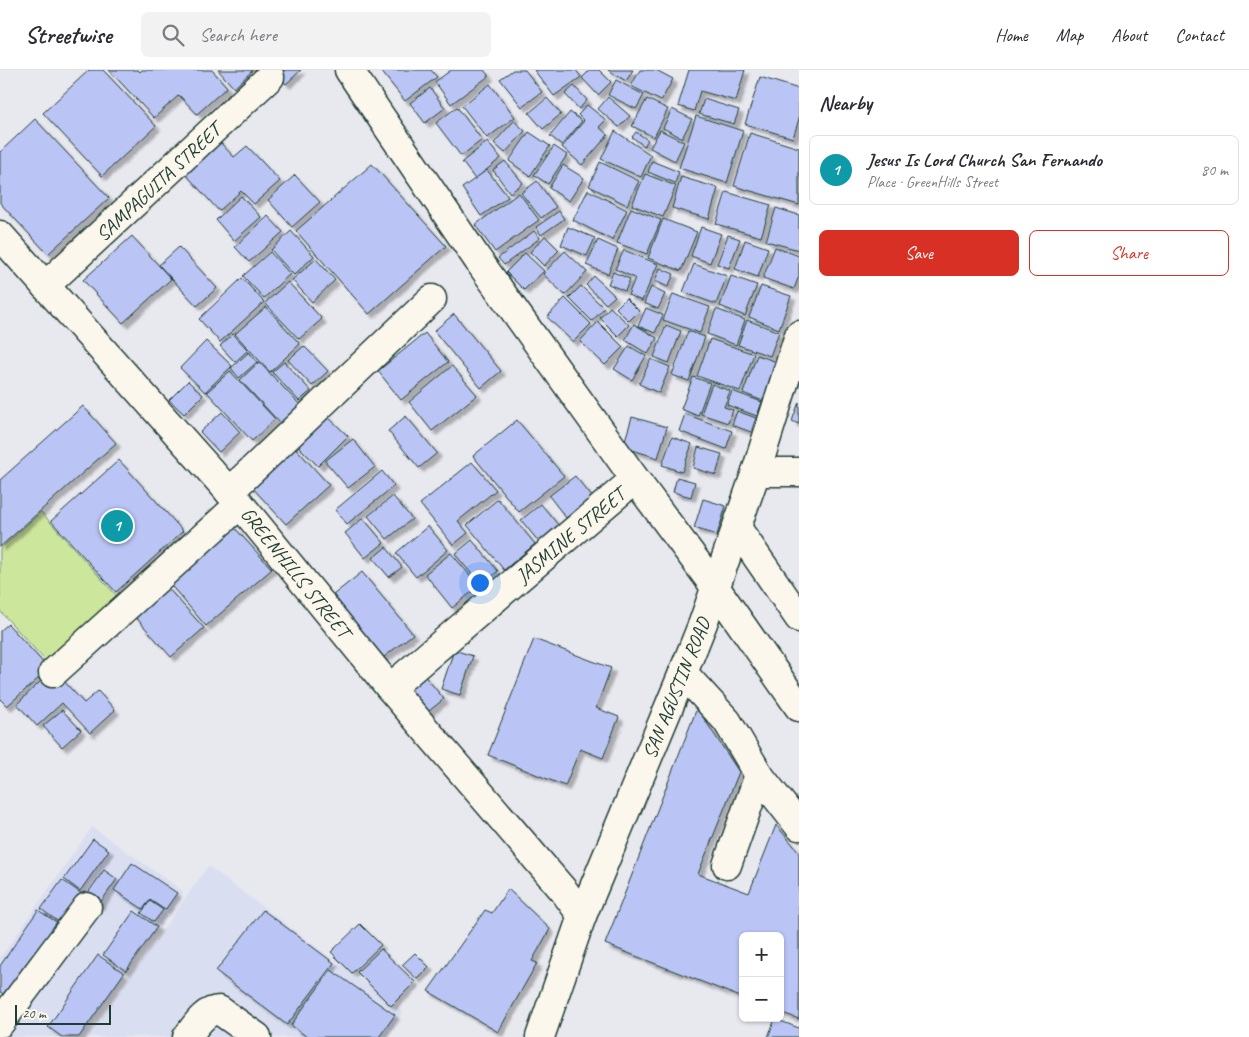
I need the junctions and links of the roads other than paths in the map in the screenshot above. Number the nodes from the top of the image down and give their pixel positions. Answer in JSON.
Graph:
{"nodes":[{"id":1,"x":348,"y":70,"type":"edge"},
{"id":2,"x":270,"y":77,"type":"dead end"},
{"id":3,"x":0,"y":236,"type":"edge"},
{"id":4,"x":46,"y":286,"type":"junction"},
{"id":5,"x":432,"y":299,"type":"dead end"},
{"id":6,"x":799,"y":335,"type":"edge"},
{"id":7,"x":756,"y":472,"type":"junction"},
{"id":8,"x":799,"y":472,"type":"edge"},
{"id":9,"x":636,"y":479,"type":"junction"},
{"id":10,"x":234,"y":498,"type":"junction"},
{"id":11,"x":736,"y":528,"type":"junction"},
{"id":12,"x":715,"y":586,"type":"junction"},
{"id":13,"x":799,"y":618,"type":"edge"},
{"id":14,"x":683,"y":672,"type":"junction"},
{"id":15,"x":53,"y":673,"type":"dead end"},
{"id":16,"x":390,"y":688,"type":"junction"},
{"id":17,"x":799,"y":707,"type":"edge"},
{"id":18,"x":759,"y":775,"type":"junction"},
{"id":19,"x":799,"y":826,"type":"edge"},
{"id":20,"x":727,"y":865,"type":"dead end"},
{"id":21,"x":87,"y":907,"type":"dead end"},
{"id":22,"x":582,"y":916,"type":"junction"},
{"id":23,"x":0,"y":1023,"type":"edge"},
{"id":24,"x":187,"y":1037,"type":"edge"},
{"id":25,"x":257,"y":1037,"type":"edge"},
{"id":26,"x":540,"y":1037,"type":"edge"}],
"edges":[{"from":1,"to":9,"type":"street"},
{"from":2,"to":4,"type":"street","name":"SAMPAGUITA STREET"},
{"from":3,"to":4,"type":"street","name":"GREENHILLS STREET"},
{"from":4,"to":10,"type":"street","name":"GREENHILLS STREET"},
{"from":5,"to":10,"type":"street"},
{"from":6,"to":7,"type":"street","name":"SAN AGUSTIN ROAD"},
{"from":7,"to":8,"type":"street"},
{"from":7,"to":11,"type":"street","name":"SAN AGUSTIN ROAD"},
{"from":9,"to":12,"type":"street"},
{"from":9,"to":16,"type":"street","name":"JASMINE STREET"},
{"from":10,"to":15,"type":"street"},
{"from":10,"to":16,"type":"street","name":"GREENHILLS STREET"},
{"from":11,"to":12,"type":"street","name":"SAN AGUSTIN ROAD"},
{"from":11,"to":13,"type":"street"},
{"from":12,"to":14,"type":"street","name":"SAN AGUSTIN ROAD"},
{"from":12,"to":17,"type":"street"},
{"from":14,"to":18,"type":"street"},
{"from":14,"to":22,"type":"street","name":"SAN AGUSTIN ROAD"},
{"from":16,"to":22,"type":"street","name":"GREENHILLS STREET"},
{"from":18,"to":19,"type":"street"},
{"from":18,"to":20,"type":"street"},
{"from":21,"to":23,"type":"street"},
{"from":22,"to":26,"type":"street","name":"SAN AGUSTIN ROAD"},
{"from":24,"to":25,"type":"street"}]}
